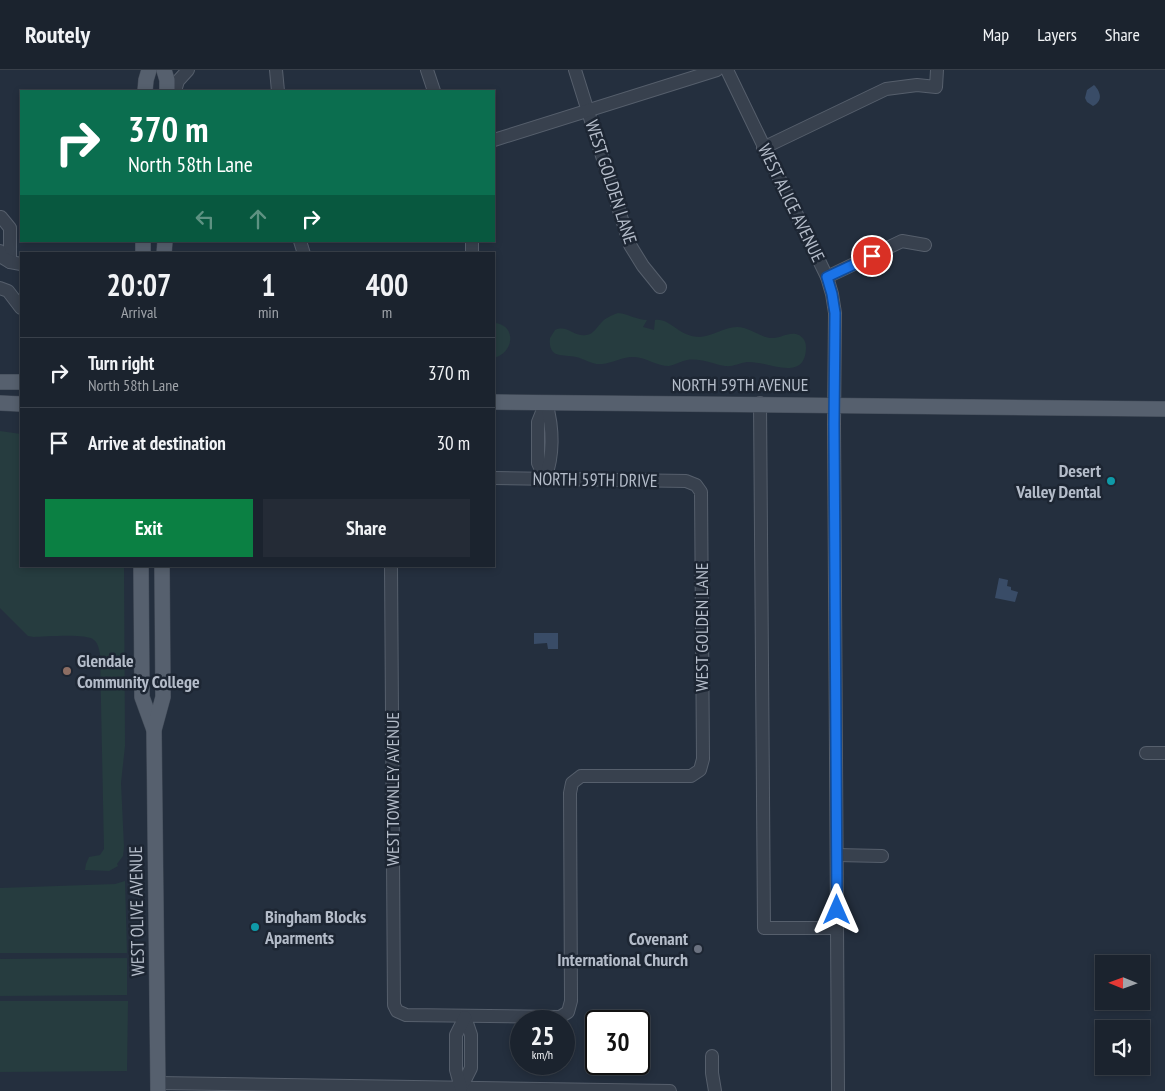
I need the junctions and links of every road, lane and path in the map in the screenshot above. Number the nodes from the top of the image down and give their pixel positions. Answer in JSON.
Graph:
{"nodes":[{"id":1,"x":149,"y":70,"type":"edge"},
{"id":2,"x":164,"y":70,"type":"edge"},
{"id":3,"x":188,"y":70,"type":"edge"},
{"id":4,"x":276,"y":70,"type":"edge"},
{"id":5,"x":427,"y":70,"type":"edge"},
{"id":6,"x":575,"y":70,"type":"edge"},
{"id":7,"x":717,"y":70,"type":"edge"},
{"id":8,"x":727,"y":70,"type":"edge"},
{"id":9,"x":936,"y":70,"type":"edge"},
{"id":10,"x":146,"y":90,"type":"edge"},
{"id":11,"x":167,"y":90,"type":"edge"},
{"id":12,"x":175,"y":90,"type":"edge"},
{"id":13,"x":278,"y":90,"type":"edge"},
{"id":14,"x":434,"y":90,"type":"edge"},
{"id":15,"x":588,"y":110,"type":"junction"},
{"id":16,"x":495,"y":140,"type":"edge"},
{"id":17,"x":763,"y":148,"type":"junction"},
{"id":18,"x":0,"y":232,"type":"edge"},
{"id":19,"x":925,"y":245,"type":"dead end"},
{"id":20,"x":0,"y":250,"type":"edge"},
{"id":21,"x":16,"y":263,"type":"edge"},
{"id":22,"x":827,"y":277,"type":"junction"},
{"id":23,"x":660,"y":287,"type":"dead end"},
{"id":24,"x":0,"y":288,"type":"edge"},
{"id":25,"x":20,"y":307,"type":"edge"},
{"id":26,"x":0,"y":382,"type":"edge"},
{"id":27,"x":20,"y":382,"type":"edge"},
{"id":28,"x":495,"y":402,"type":"edge"},
{"id":29,"x":546,"y":402,"type":"junction"},
{"id":30,"x":760,"y":403,"type":"junction"},
{"id":31,"x":0,"y":404,"type":"edge"},
{"id":32,"x":20,"y":404,"type":"edge"},
{"id":33,"x":834,"y":404,"type":"junction"},
{"id":34,"x":1165,"y":409,"type":"edge"},
{"id":35,"x":495,"y":478,"type":"edge"},
{"id":36,"x":545,"y":479,"type":"junction"},
{"id":37,"x":696,"y":485,"type":"joint"},
{"id":38,"x":141,"y":567,"type":"edge"},
{"id":39,"x":162,"y":567,"type":"edge"},
{"id":40,"x":391,"y":567,"type":"edge"},
{"id":41,"x":154,"y":730,"type":"junction"},
{"id":42,"x":1146,"y":753,"type":"dead end"},
{"id":43,"x":1165,"y":753,"type":"edge"},
{"id":44,"x":837,"y":855,"type":"junction"},
{"id":45,"x":882,"y":856,"type":"dead end"},
{"id":46,"x":837,"y":928,"type":"junction"},
{"id":47,"x":465,"y":1017,"type":"junction"},
{"id":48,"x":712,"y":1056,"type":"dead end"},
{"id":49,"x":158,"y":1087,"type":"edge"},
{"id":50,"x":461,"y":1088,"type":"junction"},
{"id":51,"x":496,"y":1090,"type":"edge"},
{"id":52,"x":670,"y":1091,"type":"edge"},
{"id":53,"x":715,"y":1091,"type":"edge"},
{"id":54,"x":838,"y":1091,"type":"edge"}],
"edges":[{"from":1,"to":10,"type":"main road"},
{"from":2,"to":11,"type":"main road"},
{"from":3,"to":12,"type":"street"},
{"from":4,"to":13,"type":"street"},
{"from":5,"to":14,"type":"street"},
{"from":6,"to":15,"type":"street","name":"WEST GOLDEN LANE"},
{"from":7,"to":15,"type":"street"},
{"from":8,"to":17,"type":"street","name":"WEST ALICE AVENUE"},
{"from":9,"to":17,"type":"street"},
{"from":15,"to":16,"type":"street"},
{"from":15,"to":23,"type":"street","name":"WEST GOLDEN LANE"},
{"from":17,"to":22,"type":"street","name":"WEST ALICE AVENUE"},
{"from":18,"to":21,"type":"street"},
{"from":19,"to":22,"type":"street"},
{"from":20,"to":21,"type":"street"},
{"from":22,"to":33,"type":"street","name":"WEST ALICE AVENUE"},
{"from":24,"to":25,"type":"street"},
{"from":26,"to":27,"type":"main road"},
{"from":28,"to":29,"type":"main road","name":"NORTH 59TH AVENUE"},
{"from":29,"to":30,"type":"main road","name":"NORTH 59TH AVENUE"},
{"from":29,"to":36,"type":"street"},
{"from":30,"to":33,"type":"main road","name":"NORTH 59TH AVENUE"},
{"from":30,"to":46,"type":"street"},
{"from":31,"to":32,"type":"main road"},
{"from":33,"to":34,"type":"main road","name":"NORTH 59TH AVENUE"},
{"from":33,"to":44,"type":"street","name":"WEST ALICE AVENUE"},
{"from":35,"to":36,"type":"street","name":"NORTH 59TH DRIVE"},
{"from":36,"to":37,"type":"street","name":"NORTH 59TH DRIVE"},
{"from":37,"to":47,"type":"street","name":"WEST GOLDEN LANE"},
{"from":38,"to":41,"type":"main road","name":"WEST OLIVE AVENUE"},
{"from":39,"to":41,"type":"main road","name":"WEST OLIVE AVENUE"},
{"from":40,"to":47,"type":"street","name":"WEST TOWNLEY AVENUE"},
{"from":41,"to":49,"type":"main road","name":"WEST OLIVE AVENUE"},
{"from":42,"to":43,"type":"street"},
{"from":44,"to":45,"type":"street"},
{"from":44,"to":46,"type":"street","name":"WEST ALICE AVENUE"},
{"from":46,"to":54,"type":"street","name":"WEST ALICE AVENUE"},
{"from":47,"to":50,"type":"street"},
{"from":48,"to":53,"type":"street"},
{"from":49,"to":50,"type":"street"},
{"from":50,"to":51,"type":"street"},
{"from":51,"to":52,"type":"street"}]}
